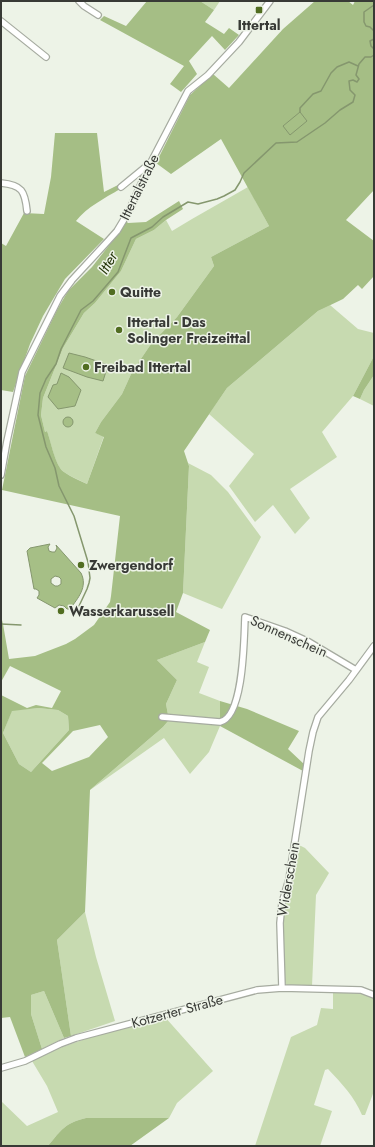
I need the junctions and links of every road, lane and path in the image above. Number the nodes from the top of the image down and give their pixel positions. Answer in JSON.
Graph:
{"nodes":[{"id":1,"x":79,"y":1,"type":"edge"},
{"id":2,"x":270,"y":1,"type":"edge"},
{"id":3,"x":98,"y":15,"type":"dead end"},
{"id":4,"x":1,"y":21,"type":"edge"},
{"id":5,"x":46,"y":57,"type":"dead end"},
{"id":6,"x":150,"y":164,"type":"junction"},
{"id":7,"x":1,"y":184,"type":"edge"},
{"id":8,"x":121,"y":187,"type":"dead end"},
{"id":9,"x":27,"y":211,"type":"dead end"},
{"id":10,"x":1,"y":475,"type":"edge"},
{"id":11,"x":374,"y":646,"type":"edge"},
{"id":12,"x":356,"y":670,"type":"junction"},
{"id":13,"x":162,"y":717,"type":"dead end"},
{"id":14,"x":282,"y":988,"type":"junction"},
{"id":15,"x":374,"y":995,"type":"edge"},
{"id":16,"x":1,"y":1068,"type":"edge"}],
"edges":[{"from":1,"to":3,"type":"street"},
{"from":2,"to":6,"type":"street","name":"Ittertalstraße"},
{"from":4,"to":5,"type":"street"},
{"from":6,"to":8,"type":"street"},
{"from":6,"to":10,"type":"street","name":"Ittertalstraße"},
{"from":7,"to":9,"type":"street"},
{"from":11,"to":12,"type":"street"},
{"from":12,"to":13,"type":"street","name":"Sonnenschein"},
{"from":12,"to":14,"type":"street","name":"Widerschein"},
{"from":14,"to":15,"type":"street","name":"Kotzerter Straße"},
{"from":14,"to":16,"type":"street","name":"Kotzerter Straße"}]}
